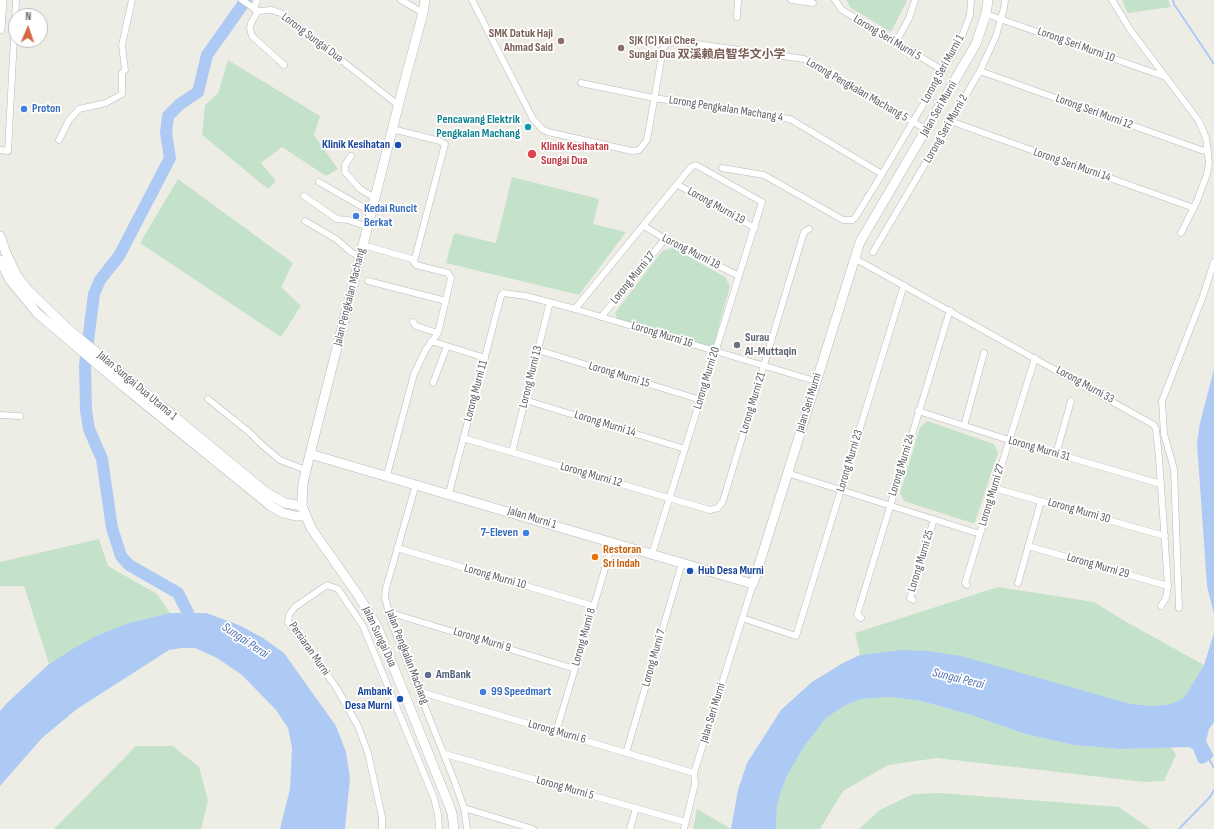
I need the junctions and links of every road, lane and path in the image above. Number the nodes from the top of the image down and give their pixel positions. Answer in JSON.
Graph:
{"nodes":[{"id":1,"x":2,"y":0,"type":"edge"},
{"id":2,"x":16,"y":0,"type":"edge"},
{"id":3,"x":132,"y":0,"type":"edge"},
{"id":4,"x":242,"y":0,"type":"edge"},
{"id":5,"x":257,"y":0,"type":"edge"},
{"id":6,"x":401,"y":0,"type":"edge"},
{"id":7,"x":425,"y":0,"type":"edge"},
{"id":8,"x":472,"y":0,"type":"edge"},
{"id":9,"x":738,"y":0,"type":"edge"},
{"id":10,"x":791,"y":0,"type":"edge"},
{"id":11,"x":835,"y":0,"type":"edge"},
{"id":12,"x":915,"y":0,"type":"edge"},
{"id":13,"x":971,"y":0,"type":"edge"},
{"id":14,"x":988,"y":0,"type":"edge"},
{"id":15,"x":1004,"y":0,"type":"edge"},
{"id":16,"x":1112,"y":0,"type":"edge"},
{"id":17,"x":813,"y":3,"type":"dead end"},
{"id":18,"x":255,"y":9,"type":"junction"},
{"id":19,"x":423,"y":13,"type":"junction"},
{"id":20,"x":986,"y":14,"type":"junction"},
{"id":21,"x":737,"y":17,"type":"dead end"},
{"id":22,"x":1002,"y":19,"type":"junction"},
{"id":23,"x":0,"y":29,"type":"edge"},
{"id":24,"x":896,"y":42,"type":"junction"},
{"id":25,"x":284,"y":65,"type":"dead end"},
{"id":26,"x":944,"y":71,"type":"junction"},
{"id":27,"x":980,"y":71,"type":"junction"},
{"id":28,"x":1166,"y":77,"type":"junction"},
{"id":29,"x":581,"y":83,"type":"dead end"},
{"id":30,"x":654,"y":98,"type":"junction"},
{"id":31,"x":398,"y":105,"type":"junction"},
{"id":32,"x":913,"y":121,"type":"junction"},
{"id":33,"x":950,"y":121,"type":"junction"},
{"id":34,"x":392,"y":129,"type":"junction"},
{"id":35,"x":927,"y":130,"type":"junction"},
{"id":36,"x":59,"y":140,"type":"dead end"},
{"id":37,"x":0,"y":150,"type":"edge"},
{"id":38,"x":1208,"y":151,"type":"junction"},
{"id":39,"x":351,"y":156,"type":"dead end"},
{"id":40,"x":722,"y":168,"type":"dead end"},
{"id":41,"x":882,"y":174,"type":"junction"},
{"id":42,"x":319,"y":182,"type":"dead end"},
{"id":43,"x":678,"y":185,"type":"junction"},
{"id":44,"x":304,"y":196,"type":"dead end"},
{"id":45,"x":375,"y":198,"type":"junction"},
{"id":46,"x":1194,"y":208,"type":"junction"},
{"id":47,"x":371,"y":212,"type":"junction"},
{"id":48,"x":305,"y":221,"type":"dead end"},
{"id":49,"x":644,"y":226,"type":"junction"},
{"id":50,"x":368,"y":227,"type":"junction"},
{"id":51,"x":754,"y":228,"type":"junction"},
{"id":52,"x":809,"y":230,"type":"dead end"},
{"id":53,"x":1181,"y":233,"type":"dead end"},
{"id":54,"x":0,"y":236,"type":"edge"},
{"id":55,"x":665,"y":239,"type":"junction"},
{"id":56,"x":363,"y":245,"type":"junction"},
{"id":57,"x":873,"y":252,"type":"dead end"},
{"id":58,"x":360,"y":256,"type":"junction"},
{"id":59,"x":854,"y":258,"type":"junction"},
{"id":60,"x":0,"y":260,"type":"edge"},
{"id":61,"x":414,"y":262,"type":"junction"},
{"id":62,"x":1214,"y":262,"type":"edge"},
{"id":63,"x":739,"y":276,"type":"junction"},
{"id":64,"x":368,"y":281,"type":"dead end"},
{"id":65,"x":904,"y":286,"type":"junction"},
{"id":66,"x":507,"y":292,"type":"joint"},
{"id":67,"x":446,"y":301,"type":"junction"},
{"id":68,"x":550,"y":302,"type":"junction"},
{"id":69,"x":576,"y":309,"type":"junction"},
{"id":70,"x":950,"y":310,"type":"junction"},
{"id":71,"x":601,"y":316,"type":"junction"},
{"id":72,"x":413,"y":322,"type":"dead end"},
{"id":73,"x":63,"y":330,"type":"junction"},
{"id":74,"x":438,"y":333,"type":"junction"},
{"id":75,"x":432,"y":341,"type":"junction"},
{"id":76,"x":447,"y":346,"type":"junction"},
{"id":77,"x":538,"y":350,"type":"junction"},
{"id":78,"x":716,"y":352,"type":"junction"},
{"id":79,"x":984,"y":353,"type":"dead end"},
{"id":80,"x":485,"y":358,"type":"junction"},
{"id":81,"x":1035,"y":358,"type":"junction"},
{"id":82,"x":105,"y":365,"type":"junction"},
{"id":83,"x":764,"y":367,"type":"junction"},
{"id":84,"x":815,"y":381,"type":"junction"},
{"id":85,"x":433,"y":382,"type":"dead end"},
{"id":86,"x":208,"y":399,"type":"dead end"},
{"id":87,"x":525,"y":400,"type":"junction"},
{"id":88,"x":701,"y":400,"type":"junction"},
{"id":89,"x":1071,"y":401,"type":"dead end"},
{"id":90,"x":918,"y":411,"type":"junction"},
{"id":91,"x":0,"y":415,"type":"edge"},
{"id":92,"x":20,"y":416,"type":"dead end"},
{"id":93,"x":964,"y":426,"type":"junction"},
{"id":94,"x":463,"y":438,"type":"junction"},
{"id":95,"x":1009,"y":440,"type":"junction"},
{"id":96,"x":685,"y":449,"type":"junction"},
{"id":97,"x":512,"y":452,"type":"junction"},
{"id":98,"x":310,"y":454,"type":"junction"},
{"id":99,"x":1056,"y":454,"type":"junction"},
{"id":100,"x":306,"y":470,"type":"junction"},
{"id":101,"x":787,"y":473,"type":"junction"},
{"id":102,"x":387,"y":475,"type":"junction"},
{"id":103,"x":416,"y":484,"type":"junction"},
{"id":104,"x":1161,"y":484,"type":"junction"},
{"id":105,"x":994,"y":488,"type":"junction"},
{"id":106,"x":841,"y":490,"type":"junction"},
{"id":107,"x":449,"y":493,"type":"junction"},
{"id":108,"x":302,"y":496,"type":"junction"},
{"id":109,"x":670,"y":498,"type":"junction"},
{"id":110,"x":1041,"y":501,"type":"junction"},
{"id":111,"x":285,"y":503,"type":"junction"},
{"id":112,"x":889,"y":505,"type":"junction"},
{"id":113,"x":302,"y":506,"type":"junction"},
{"id":114,"x":718,"y":508,"type":"joint"},
{"id":115,"x":283,"y":513,"type":"junction"},
{"id":116,"x":304,"y":516,"type":"junction"},
{"id":117,"x":934,"y":519,"type":"junction"},
{"id":118,"x":311,"y":528,"type":"junction"},
{"id":119,"x":980,"y":534,"type":"junction"},
{"id":120,"x":1164,"y":536,"type":"junction"},
{"id":121,"x":613,"y":542,"type":"junction"},
{"id":122,"x":1028,"y":546,"type":"junction"},
{"id":123,"x":397,"y":548,"type":"junction"},
{"id":124,"x":652,"y":554,"type":"junction"},
{"id":125,"x":682,"y":563,"type":"junction"},
{"id":126,"x":1018,"y":583,"type":"dead end"},
{"id":127,"x":752,"y":584,"type":"junction"},
{"id":128,"x":967,"y":585,"type":"dead end"},
{"id":129,"x":1168,"y":586,"type":"junction"},
{"id":130,"x":913,"y":600,"type":"dead end"},
{"id":131,"x":594,"y":606,"type":"junction"},
{"id":132,"x":1161,"y":606,"type":"dead end"},
{"id":133,"x":1179,"y":608,"type":"dead end"},
{"id":134,"x":388,"y":612,"type":"junction"},
{"id":135,"x":742,"y":618,"type":"junction"},
{"id":136,"x":861,"y":618,"type":"dead end"},
{"id":137,"x":575,"y":669,"type":"junction"},
{"id":138,"x":421,"y":692,"type":"junction"},
{"id":139,"x":556,"y":732,"type":"junction"},
{"id":140,"x":626,"y":753,"type":"junction"},
{"id":141,"x":444,"y":754,"type":"junction"},
{"id":142,"x":694,"y":773,"type":"junction"},
{"id":143,"x":446,"y":797,"type":"junction"},
{"id":144,"x":434,"y":798,"type":"junction"},
{"id":145,"x":437,"y":805,"type":"junction"},
{"id":146,"x":464,"y":808,"type":"junction"},
{"id":147,"x":636,"y":808,"type":"junction"},
{"id":148,"x":684,"y":826,"type":"edge"},
{"id":149,"x":517,"y":827,"type":"edge"},
{"id":150,"x":382,"y":829,"type":"edge"},
{"id":151,"x":439,"y":829,"type":"edge"},
{"id":152,"x":454,"y":829,"type":"edge"},
{"id":153,"x":467,"y":829,"type":"edge"},
{"id":154,"x":533,"y":829,"type":"edge"},
{"id":155,"x":630,"y":829,"type":"edge"}],
"edges":[{"from":1,"to":23,"type":"street"},
{"from":2,"to":37,"type":"street"},
{"from":3,"to":36,"type":"street"},
{"from":4,"to":18,"type":"street"},
{"from":5,"to":18,"type":"street"},
{"from":6,"to":19,"type":"street"},
{"from":7,"to":19,"type":"street","name":"Jalan Pengkalan Machang"},
{"from":8,"to":30,"type":"street"},
{"from":9,"to":21,"type":"street"},
{"from":10,"to":17,"type":"street"},
{"from":11,"to":24,"type":"street","name":"Lorong Seri Murni 5"},
{"from":12,"to":24,"type":"street"},
{"from":13,"to":26,"type":"street","name":"Lorong Seri Murni 1"},
{"from":14,"to":20,"type":"street","name":"Jalan Seri Murni"},
{"from":15,"to":22,"type":"street","name":"Lorong Seri Murni 2"},
{"from":16,"to":28,"type":"street"},
{"from":18,"to":25,"type":"street"},
{"from":18,"to":31,"type":"street","name":"Lorong Sungai Dua"},
{"from":19,"to":31,"type":"street","name":"Jalan Pengkalan Machang"},
{"from":20,"to":22,"type":"street","name":"Lorong Seri Murni 10"},
{"from":20,"to":35,"type":"street","name":"Jalan Seri Murni"},
{"from":22,"to":27,"type":"street","name":"Lorong Seri Murni 2"},
{"from":22,"to":28,"type":"street","name":"Lorong Seri Murni 10"},
{"from":24,"to":26,"type":"street","name":"Lorong Seri Murni 5"},
{"from":26,"to":32,"type":"street","name":"Lorong Seri Murni 1"},
{"from":27,"to":33,"type":"street","name":"Lorong Seri Murni 2"},
{"from":27,"to":38,"type":"street","name":"Lorong Seri Murni 12"},
{"from":28,"to":38,"type":"street"},
{"from":29,"to":30,"type":"street","name":"Lorong Pengkalan Machang 4"},
{"from":30,"to":32,"type":"street","name":"Lorong Pengkalan Machang 5"},
{"from":30,"to":41,"type":"street","name":"Lorong Pengkalan Machang 4"},
{"from":31,"to":34,"type":"street","name":"Jalan Pengkalan Machang"},
{"from":32,"to":35,"type":"street","name":"Lorong Pengkalan Machang 5"},
{"from":32,"to":41,"type":"street","name":"Lorong Seri Murni 1"},
{"from":33,"to":46,"type":"street","name":"Lorong Seri Murni 14"},
{"from":33,"to":57,"type":"street","name":"Lorong Seri Murni 2"},
{"from":34,"to":45,"type":"street","name":"Jalan Pengkalan Machang"},
{"from":34,"to":61,"type":"street"},
{"from":35,"to":59,"type":"street","name":"Jalan Seri Murni"},
{"from":38,"to":46,"type":"street"},
{"from":39,"to":45,"type":"street"},
{"from":40,"to":41,"type":"street","name":"Lorong Seri Murni 1"},
{"from":42,"to":47,"type":"street"},
{"from":43,"to":49,"type":"street"},
{"from":43,"to":51,"type":"street","name":"Lorong Murni 19"},
{"from":43,"to":51,"type":"street","name":"Lorong Murni 20"},
{"from":44,"to":50,"type":"street"},
{"from":45,"to":47,"type":"street","name":"Jalan Pengkalan Machang"},
{"from":46,"to":53,"type":"street"},
{"from":47,"to":50,"type":"street","name":"Jalan Pengkalan Machang"},
{"from":48,"to":58,"type":"street"},
{"from":49,"to":55,"type":"street","name":"Lorong Murni 18"},
{"from":49,"to":69,"type":"street"},
{"from":50,"to":56,"type":"street","name":"Jalan Pengkalan Machang"},
{"from":51,"to":63,"type":"street","name":"Lorong Murni 20"},
{"from":52,"to":83,"type":"street","name":"Lorong Murni 21"},
{"from":54,"to":73,"type":"street","name":"Jalan Sungai Dua Utama 1"},
{"from":55,"to":63,"type":"street","name":"Lorong Murni 18"},
{"from":55,"to":71,"type":"street","name":"Lorong Murni 17"},
{"from":56,"to":58,"type":"street","name":"Jalan Pengkalan Machang"},
{"from":56,"to":61,"type":"street"},
{"from":58,"to":98,"type":"street","name":"Jalan Pengkalan Machang"},
{"from":59,"to":65,"type":"street","name":"Lorong Murni 33"},
{"from":59,"to":84,"type":"street","name":"Jalan Seri Murni"},
{"from":60,"to":73,"type":"street","name":"Jalan Sungai Dua Utama 1"},
{"from":61,"to":67,"type":"street"},
{"from":62,"to":133,"type":"street"},
{"from":63,"to":78,"type":"street","name":"Lorong Murni 20"},
{"from":64,"to":67,"type":"street"},
{"from":65,"to":70,"type":"street","name":"Lorong Murni 33"},
{"from":65,"to":106,"type":"street","name":"Lorong Murni 23"},
{"from":66,"to":68,"type":"street","name":"Lorong Murni 16"},
{"from":66,"to":80,"type":"street","name":"Lorong Murni 11"},
{"from":67,"to":74,"type":"street"},
{"from":68,"to":69,"type":"street","name":"Lorong Murni 16"},
{"from":68,"to":77,"type":"street","name":"Lorong Murni 13"},
{"from":69,"to":71,"type":"street","name":"Lorong Murni 16"},
{"from":70,"to":81,"type":"street","name":"Lorong Murni 33"},
{"from":70,"to":90,"type":"street","name":"Lorong Murni 24"},
{"from":71,"to":78,"type":"street","name":"Lorong Murni 16"},
{"from":72,"to":74,"type":"street"},
{"from":73,"to":82,"type":"street","name":"Jalan Sungai Dua Utama 1"},
{"from":74,"to":75,"type":"street"},
{"from":75,"to":76,"type":"street"},
{"from":75,"to":102,"type":"street"},
{"from":76,"to":80,"type":"street"},
{"from":76,"to":85,"type":"street"},
{"from":77,"to":87,"type":"street","name":"Lorong Murni 13"},
{"from":77,"to":88,"type":"street","name":"Lorong Murni 15"},
{"from":78,"to":83,"type":"street","name":"Lorong Murni 16"},
{"from":78,"to":88,"type":"street","name":"Lorong Murni 20"},
{"from":79,"to":93,"type":"street"},
{"from":80,"to":94,"type":"street","name":"Lorong Murni 11"},
{"from":81,"to":95,"type":"street","name":"Lorong Murni 27"},
{"from":81,"to":104,"type":"street","name":"Lorong Murni 33"},
{"from":82,"to":111,"type":"street","name":"Jalan Sungai Dua Utama 1"},
{"from":82,"to":115,"type":"street","name":"Jalan Sungai Dua Utama 1"},
{"from":83,"to":84,"type":"street","name":"Lorong Murni 16"},
{"from":83,"to":114,"type":"street","name":"Lorong Murni 21"},
{"from":84,"to":101,"type":"street","name":"Jalan Seri Murni"},
{"from":86,"to":100,"type":"street"},
{"from":87,"to":96,"type":"street","name":"Lorong Murni 14"},
{"from":87,"to":97,"type":"street","name":"Lorong Murni 13"},
{"from":88,"to":96,"type":"street","name":"Lorong Murni 20"},
{"from":89,"to":99,"type":"street"},
{"from":90,"to":93,"type":"street","name":"Lorong Murni 31"},
{"from":90,"to":112,"type":"street","name":"Lorong Murni 24"},
{"from":91,"to":92,"type":"street"},
{"from":93,"to":95,"type":"street","name":"Lorong Murni 31"},
{"from":94,"to":97,"type":"street","name":"Lorong Murni 12"},
{"from":94,"to":107,"type":"street","name":"Lorong Murni 11"},
{"from":95,"to":99,"type":"street","name":"Lorong Murni 31"},
{"from":95,"to":105,"type":"street","name":"Lorong Murni 27"},
{"from":96,"to":109,"type":"street","name":"Lorong Murni 20"},
{"from":97,"to":109,"type":"street","name":"Lorong Murni 12"},
{"from":98,"to":100,"type":"street","name":"Jalan Sungai Dua"},
{"from":98,"to":102,"type":"street","name":"Jalan Murni 1"},
{"from":99,"to":104,"type":"street","name":"Lorong Murni 31"},
{"from":100,"to":108,"type":"street","name":"Jalan Sungai Dua"},
{"from":101,"to":106,"type":"street"},
{"from":101,"to":127,"type":"street","name":"Jalan Seri Murni"},
{"from":102,"to":103,"type":"street","name":"Jalan Murni 1"},
{"from":103,"to":107,"type":"street","name":"Jalan Murni 1"},
{"from":103,"to":123,"type":"street","name":"Jalan Pengkalan Machang"},
{"from":104,"to":120,"type":"street","name":"Lorong Murni 33"},
{"from":105,"to":110,"type":"street","name":"Lorong Murni 30"},
{"from":105,"to":119,"type":"street","name":"Lorong Murni 27"},
{"from":106,"to":112,"type":"street"},
{"from":106,"to":135,"type":"street","name":"Lorong Murni 23"},
{"from":107,"to":121,"type":"street","name":"Jalan Murni 1"},
{"from":108,"to":111,"type":"street"},
{"from":108,"to":113,"type":"street","name":"Jalan Sungai Dua"},
{"from":109,"to":114,"type":"street","name":"Lorong Murni 12"},
{"from":109,"to":124,"type":"street","name":"Lorong Murni 20"},
{"from":110,"to":120,"type":"street","name":"Lorong Murni 30"},
{"from":110,"to":122,"type":"street"},
{"from":111,"to":113,"type":"street","name":"Jalan Sungai Dua Utama 1"},
{"from":112,"to":117,"type":"street"},
{"from":112,"to":136,"type":"street","name":"Lorong Murni 24"},
{"from":113,"to":116,"type":"street","name":"Jalan Sungai Dua"},
{"from":115,"to":116,"type":"street","name":"Jalan Sungai Dua Utama 1"},
{"from":115,"to":118,"type":"street"},
{"from":116,"to":118,"type":"street","name":"Jalan Sungai Dua"},
{"from":117,"to":119,"type":"street"},
{"from":117,"to":130,"type":"street","name":"Lorong Murni 25"},
{"from":118,"to":143,"type":"street","name":"Jalan Sungai Dua"},
{"from":119,"to":128,"type":"street","name":"Lorong Murni 27"},
{"from":120,"to":129,"type":"street","name":"Lorong Murni 33"},
{"from":121,"to":124,"type":"street","name":"Jalan Murni 1"},
{"from":121,"to":131,"type":"street","name":"Lorong Murni 8"},
{"from":122,"to":126,"type":"street"},
{"from":122,"to":129,"type":"street","name":"Lorong Murni 29"},
{"from":123,"to":131,"type":"street","name":"Lorong Murni 10"},
{"from":123,"to":134,"type":"street","name":"Jalan Pengkalan Machang"},
{"from":124,"to":125,"type":"street","name":"Jalan Murni 1"},
{"from":125,"to":127,"type":"street","name":"Jalan Murni 1"},
{"from":125,"to":140,"type":"street","name":"Lorong Murni 7"},
{"from":127,"to":135,"type":"street","name":"Jalan Seri Murni"},
{"from":129,"to":132,"type":"street","name":"Lorong Murni 33"},
{"from":131,"to":137,"type":"street","name":"Lorong Murni 8"},
{"from":134,"to":137,"type":"street","name":"Lorong Murni 9"},
{"from":134,"to":138,"type":"street","name":"Jalan Pengkalan Machang"},
{"from":135,"to":142,"type":"street","name":"Jalan Seri Murni"},
{"from":137,"to":139,"type":"street","name":"Lorong Murni 8"},
{"from":138,"to":139,"type":"street","name":"Lorong Murni 6"},
{"from":138,"to":141,"type":"street","name":"Jalan Pengkalan Machang"},
{"from":139,"to":140,"type":"street","name":"Lorong Murni 6"},
{"from":140,"to":142,"type":"street","name":"Lorong Murni 6"},
{"from":141,"to":146,"type":"street","name":"Jalan Pengkalan Machang"},
{"from":141,"to":147,"type":"street","name":"Lorong Murni 5"},
{"from":142,"to":148,"type":"street","name":"Jalan Seri Murni"},
{"from":143,"to":144,"type":"street"},
{"from":143,"to":145,"type":"street"},
{"from":143,"to":152,"type":"street","name":"Jalan Sungai Dua"},
{"from":144,"to":145,"type":"street","name":"Persiaran Murni"},
{"from":144,"to":150,"type":"street","name":"Persiaran Murni"},
{"from":145,"to":151,"type":"street","name":"Persiaran Murni"},
{"from":146,"to":149,"type":"street"},
{"from":146,"to":153,"type":"street","name":"Jalan Pengkalan Machang"},
{"from":147,"to":148,"type":"street","name":"Lorong Murni 5"},
{"from":147,"to":155,"type":"street"},
{"from":149,"to":154,"type":"street"}]}
